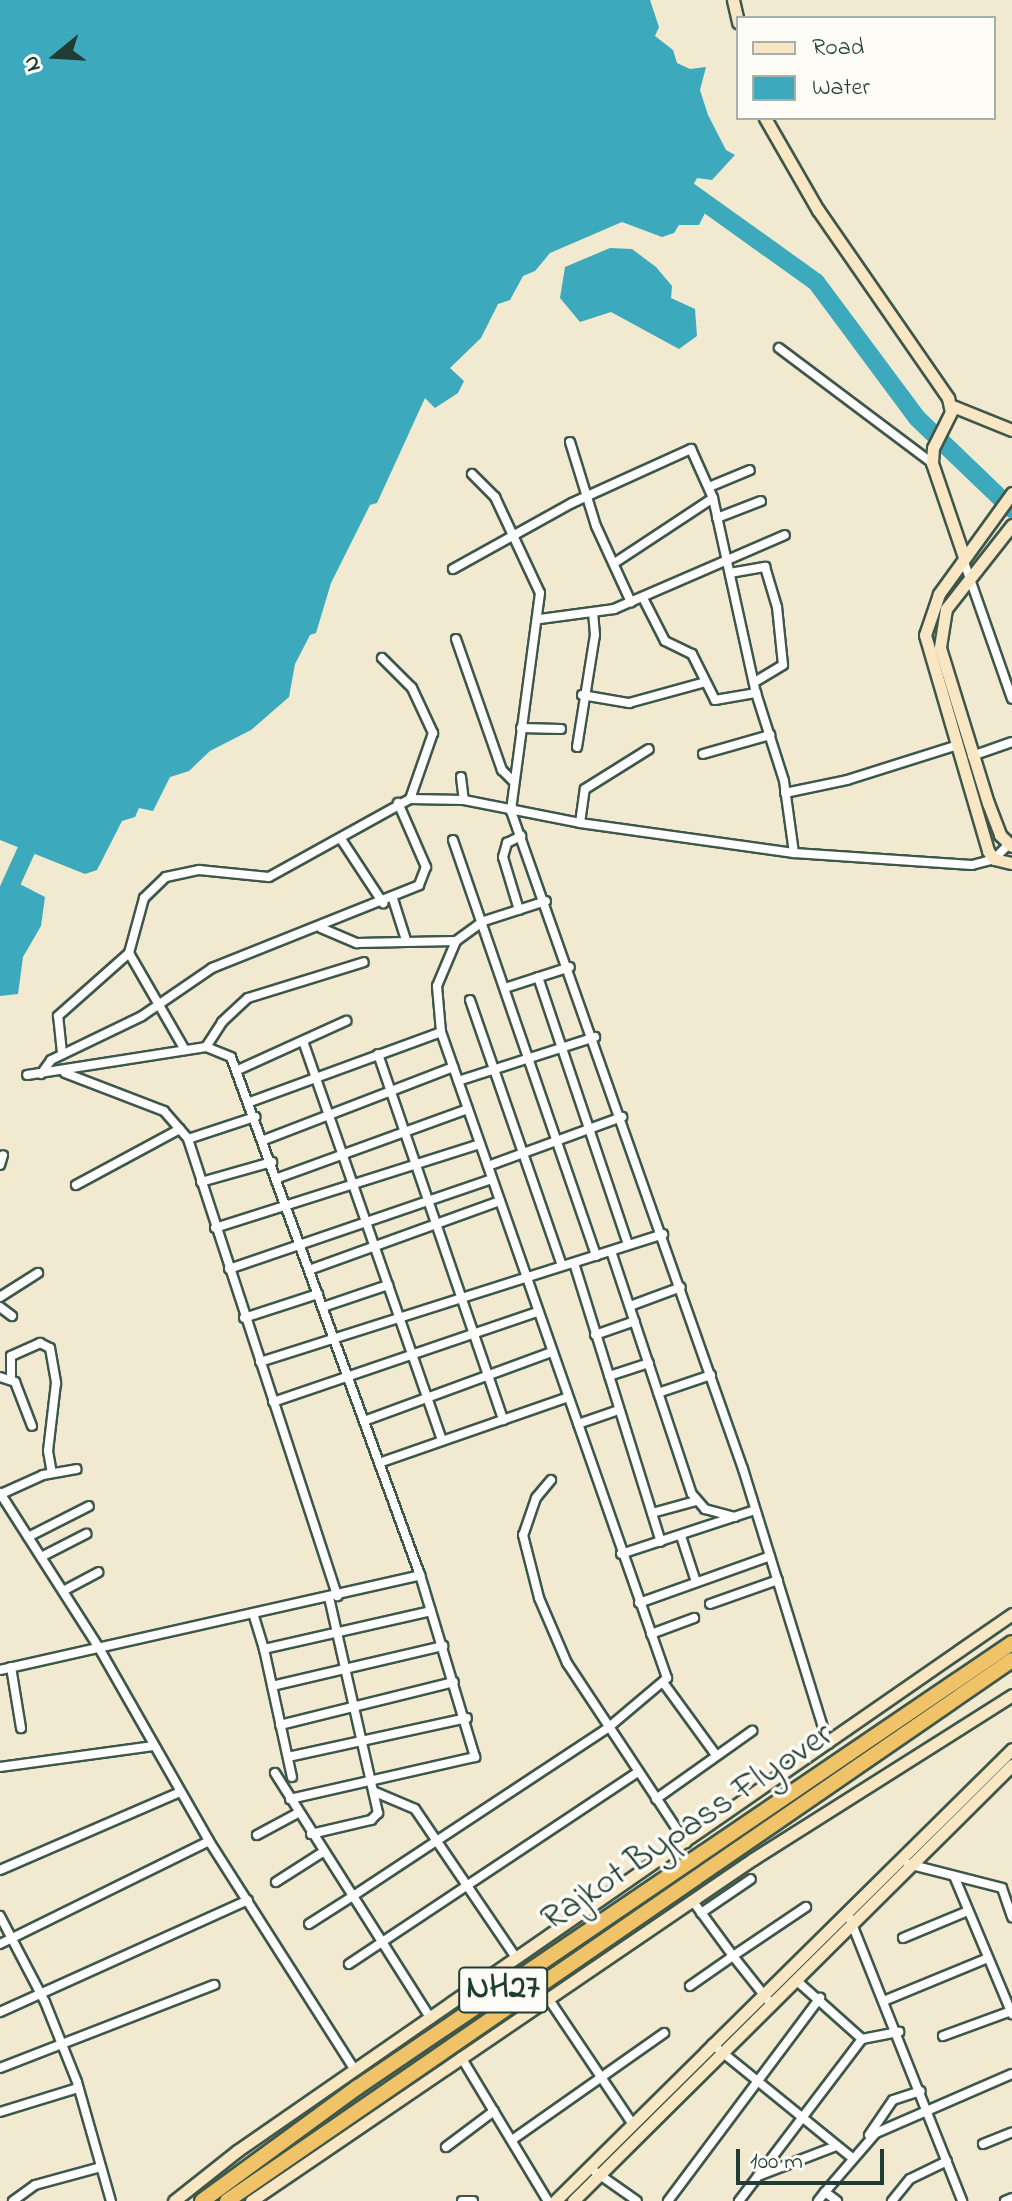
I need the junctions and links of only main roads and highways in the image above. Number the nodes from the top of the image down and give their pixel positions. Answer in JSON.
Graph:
{"nodes":[{"id":1,"x":1012,"y":1643,"type":"edge"},
{"id":2,"x":1012,"y":1660,"type":"edge"},
{"id":3,"x":812,"y":1789,"type":"junction"},
{"id":4,"x":202,"y":2201,"type":"edge"},
{"id":5,"x":227,"y":2201,"type":"edge"}],
"edges":[{"from":1,"to":3,"type":"highway","name":"Rajkot Bypass Flyover","number":"NH27"},
{"from":2,"to":3,"type":"highway","name":"Rajkot Bypass Flyover","number":"NH27"},
{"from":3,"to":4,"type":"highway","name":"Rajkot Bypass Flyover","number":"NH27"},
{"from":3,"to":5,"type":"highway","name":"Rajkot Bypass Flyover","number":"NH27"}]}
